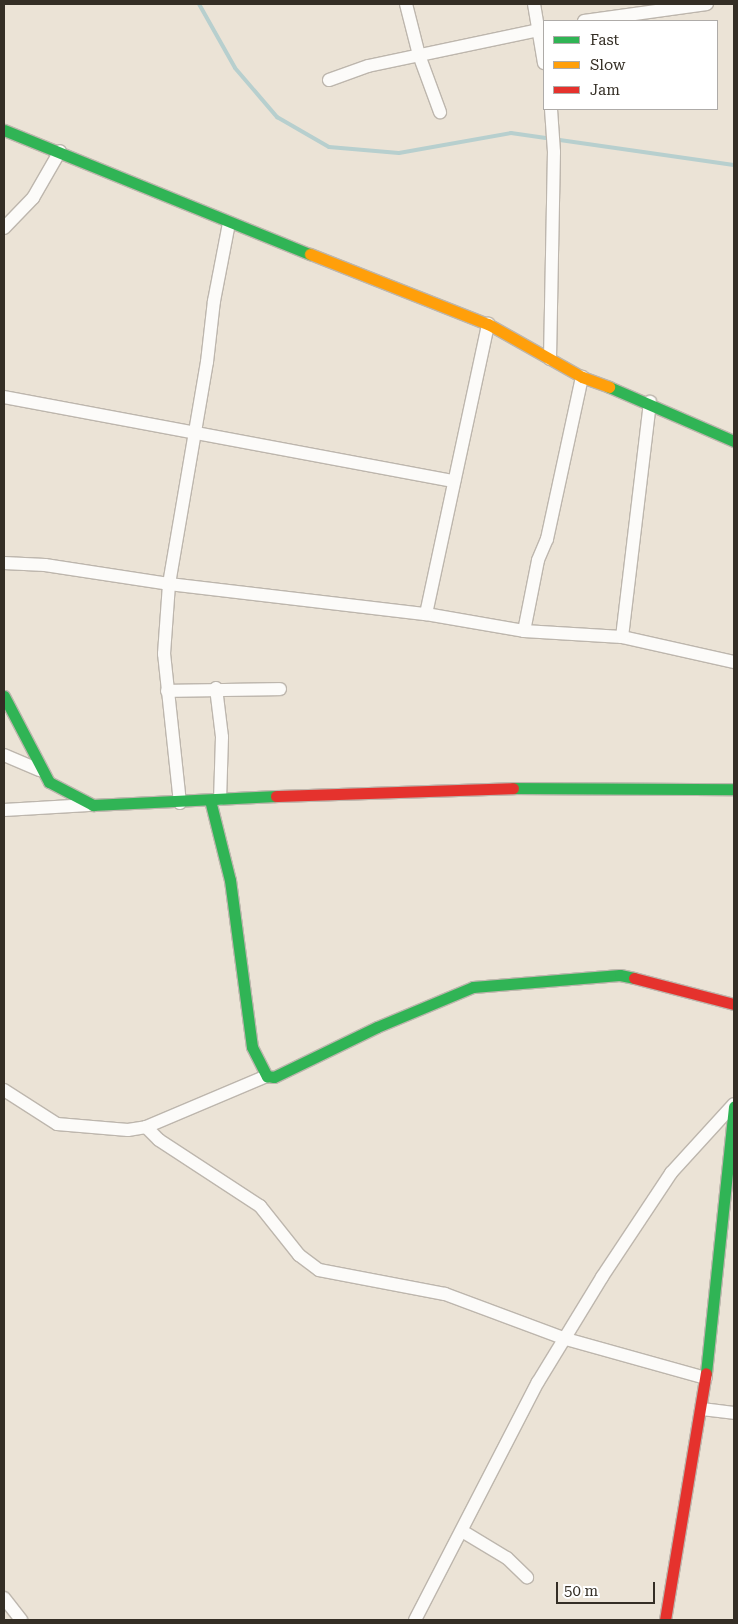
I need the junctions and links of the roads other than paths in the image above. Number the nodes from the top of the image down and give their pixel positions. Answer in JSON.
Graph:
{"nodes":[{"id":1,"x":406,"y":4,"type":"edge"},
{"id":2,"x":534,"y":4,"type":"edge"},
{"id":3,"x":707,"y":4,"type":"edge"},
{"id":4,"x":631,"y":8,"type":"edge"},
{"id":5,"x":588,"y":20,"type":"edge"},
{"id":6,"x":540,"y":30,"type":"edge"},
{"id":7,"x":419,"y":55,"type":"junction"},
{"id":8,"x":543,"y":55,"type":"edge"},
{"id":9,"x":329,"y":80,"type":"dead end"},
{"id":10,"x":552,"y":110,"type":"edge"},
{"id":11,"x":440,"y":112,"type":"dead end"},
{"id":12,"x":4,"y":130,"type":"edge"},
{"id":13,"x":60,"y":151,"type":"junction"},
{"id":14,"x":229,"y":223,"type":"junction"},
{"id":15,"x":4,"y":228,"type":"edge"},
{"id":16,"x":488,"y":324,"type":"junction"},
{"id":17,"x":550,"y":359,"type":"junction"},
{"id":18,"x":582,"y":377,"type":"junction"},
{"id":19,"x":4,"y":397,"type":"edge"},
{"id":20,"x":650,"y":402,"type":"junction"},
{"id":21,"x":192,"y":432,"type":"junction"},
{"id":22,"x":734,"y":441,"type":"edge"},
{"id":23,"x":454,"y":481,"type":"junction"},
{"id":24,"x":4,"y":563,"type":"edge"},
{"id":25,"x":169,"y":584,"type":"junction"},
{"id":26,"x":426,"y":614,"type":"junction"},
{"id":27,"x":524,"y":630,"type":"junction"},
{"id":28,"x":622,"y":637,"type":"junction"},
{"id":29,"x":734,"y":662,"type":"edge"},
{"id":30,"x":216,"y":688,"type":"junction"},
{"id":31,"x":280,"y":688,"type":"dead end"},
{"id":32,"x":167,"y":691,"type":"junction"},
{"id":33,"x":4,"y":696,"type":"edge"},
{"id":34,"x":4,"y":756,"type":"edge"},
{"id":35,"x":40,"y":770,"type":"junction"},
{"id":36,"x":734,"y":789,"type":"edge"},
{"id":37,"x":215,"y":800,"type":"junction"},
{"id":38,"x":180,"y":803,"type":"junction"},
{"id":39,"x":93,"y":805,"type":"junction"},
{"id":40,"x":4,"y":810,"type":"edge"},
{"id":41,"x":734,"y":1004,"type":"edge"},
{"id":42,"x":267,"y":1076,"type":"junction"},
{"id":43,"x":4,"y":1090,"type":"edge"},
{"id":44,"x":734,"y":1105,"type":"edge"},
{"id":45,"x":146,"y":1127,"type":"junction"},
{"id":46,"x":566,"y":1339,"type":"junction"},
{"id":47,"x":706,"y":1378,"type":"junction"},
{"id":48,"x":702,"y":1409,"type":"junction"},
{"id":49,"x":734,"y":1413,"type":"edge"},
{"id":50,"x":462,"y":1531,"type":"junction"},
{"id":51,"x":527,"y":1577,"type":"dead end"},
{"id":52,"x":4,"y":1598,"type":"edge"},
{"id":53,"x":21,"y":1620,"type":"edge"},
{"id":54,"x":415,"y":1620,"type":"edge"},
{"id":55,"x":665,"y":1620,"type":"edge"}],
"edges":[{"from":1,"to":7,"type":"street"},
{"from":2,"to":6,"type":"street"},
{"from":3,"to":4,"type":"street"},
{"from":4,"to":5,"type":"street"},
{"from":6,"to":7,"type":"street"},
{"from":6,"to":8,"type":"street"},
{"from":7,"to":9,"type":"street"},
{"from":7,"to":11,"type":"street"},
{"from":10,"to":17,"type":"street"},
{"from":12,"to":13,"type":"street"},
{"from":13,"to":14,"type":"street"},
{"from":13,"to":15,"type":"street"},
{"from":14,"to":16,"type":"street"},
{"from":14,"to":21,"type":"street"},
{"from":16,"to":17,"type":"street"},
{"from":16,"to":23,"type":"street"},
{"from":17,"to":18,"type":"street"},
{"from":18,"to":20,"type":"street"},
{"from":18,"to":27,"type":"street"},
{"from":19,"to":21,"type":"street"},
{"from":20,"to":22,"type":"street"},
{"from":20,"to":28,"type":"street"},
{"from":21,"to":23,"type":"street"},
{"from":21,"to":25,"type":"street"},
{"from":23,"to":26,"type":"street"},
{"from":24,"to":25,"type":"street"},
{"from":25,"to":26,"type":"street"},
{"from":25,"to":32,"type":"street"},
{"from":26,"to":27,"type":"street"},
{"from":27,"to":28,"type":"street"},
{"from":28,"to":29,"type":"street"},
{"from":30,"to":31,"type":"street"},
{"from":30,"to":32,"type":"street"},
{"from":30,"to":37,"type":"street"},
{"from":32,"to":38,"type":"street"},
{"from":33,"to":35,"type":"street"},
{"from":34,"to":35,"type":"street"},
{"from":35,"to":39,"type":"street"},
{"from":36,"to":37,"type":"street"},
{"from":37,"to":38,"type":"street"},
{"from":37,"to":42,"type":"street"},
{"from":38,"to":39,"type":"street"},
{"from":39,"to":40,"type":"street"},
{"from":41,"to":42,"type":"street"},
{"from":42,"to":45,"type":"street"},
{"from":43,"to":45,"type":"street"},
{"from":44,"to":46,"type":"street"},
{"from":44,"to":47,"type":"street"},
{"from":45,"to":46,"type":"street"},
{"from":46,"to":47,"type":"street"},
{"from":46,"to":50,"type":"street"},
{"from":47,"to":48,"type":"street"},
{"from":48,"to":49,"type":"street"},
{"from":48,"to":55,"type":"street"},
{"from":50,"to":51,"type":"street"},
{"from":50,"to":54,"type":"street"},
{"from":52,"to":53,"type":"street"}]}
